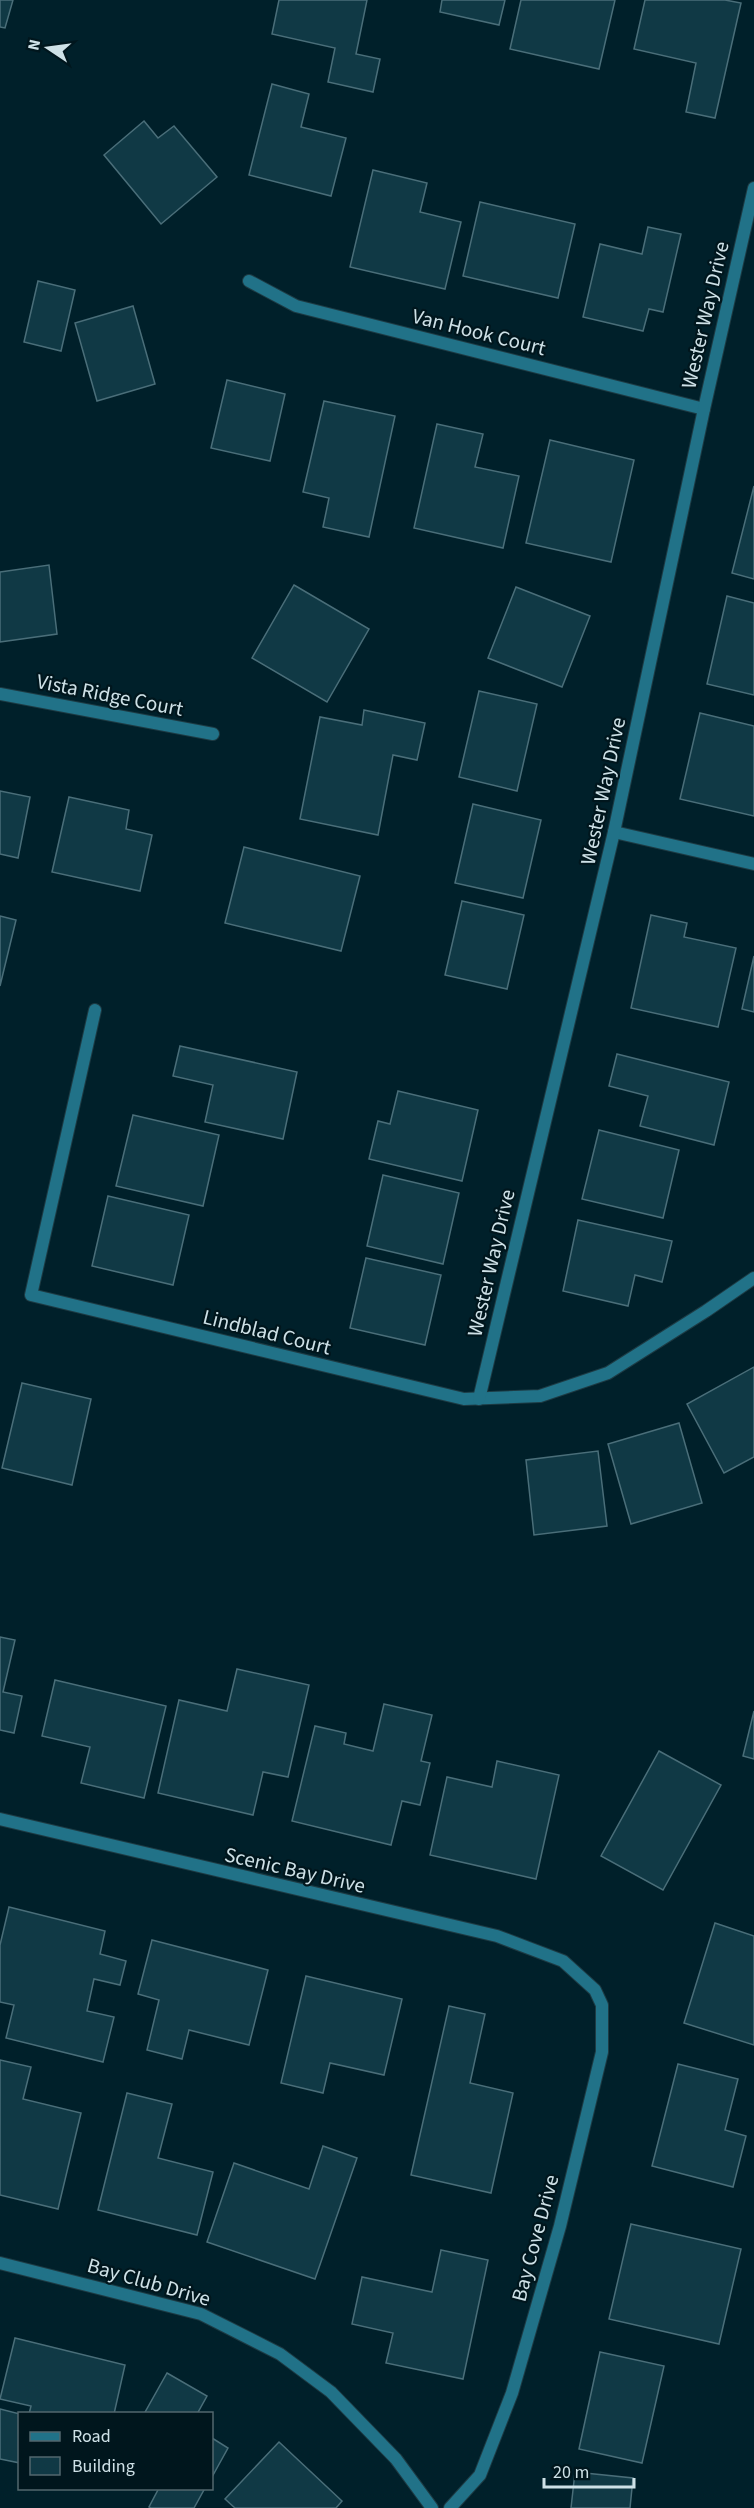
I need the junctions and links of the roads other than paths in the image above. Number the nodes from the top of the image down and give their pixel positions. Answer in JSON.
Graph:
{"nodes":[{"id":1,"x":754,"y":188,"type":"edge"},
{"id":2,"x":249,"y":280,"type":"dead end"},
{"id":3,"x":704,"y":409,"type":"junction"},
{"id":4,"x":0,"y":694,"type":"edge"},
{"id":5,"x":213,"y":734,"type":"dead end"},
{"id":6,"x":614,"y":832,"type":"junction"},
{"id":7,"x":754,"y":864,"type":"edge"},
{"id":8,"x":95,"y":1010,"type":"dead end"},
{"id":9,"x":754,"y":1278,"type":"edge"},
{"id":10,"x":479,"y":1399,"type":"junction"},
{"id":11,"x":0,"y":1819,"type":"edge"},
{"id":12,"x":576,"y":1971,"type":"joint"},
{"id":13,"x":0,"y":2263,"type":"edge"},
{"id":14,"x":432,"y":2508,"type":"edge"},
{"id":15,"x":450,"y":2508,"type":"edge"}],
"edges":[{"from":1,"to":3,"type":"street","name":"Wester Way Drive"},
{"from":2,"to":3,"type":"street","name":"Van Hook Court"},
{"from":3,"to":6,"type":"street","name":"Wester Way Drive"},
{"from":4,"to":5,"type":"street","name":"Vista Ridge Court"},
{"from":6,"to":7,"type":"street"},
{"from":6,"to":10,"type":"street","name":"Wester Way Drive"},
{"from":8,"to":10,"type":"street","name":"Lindblad Court"},
{"from":9,"to":10,"type":"street","name":"Lindblad Court"},
{"from":11,"to":12,"type":"street","name":"Scenic Bay Drive"},
{"from":12,"to":15,"type":"street","name":"Bay Cove Drive"},
{"from":13,"to":14,"type":"street","name":"Bay Club Drive"}]}
